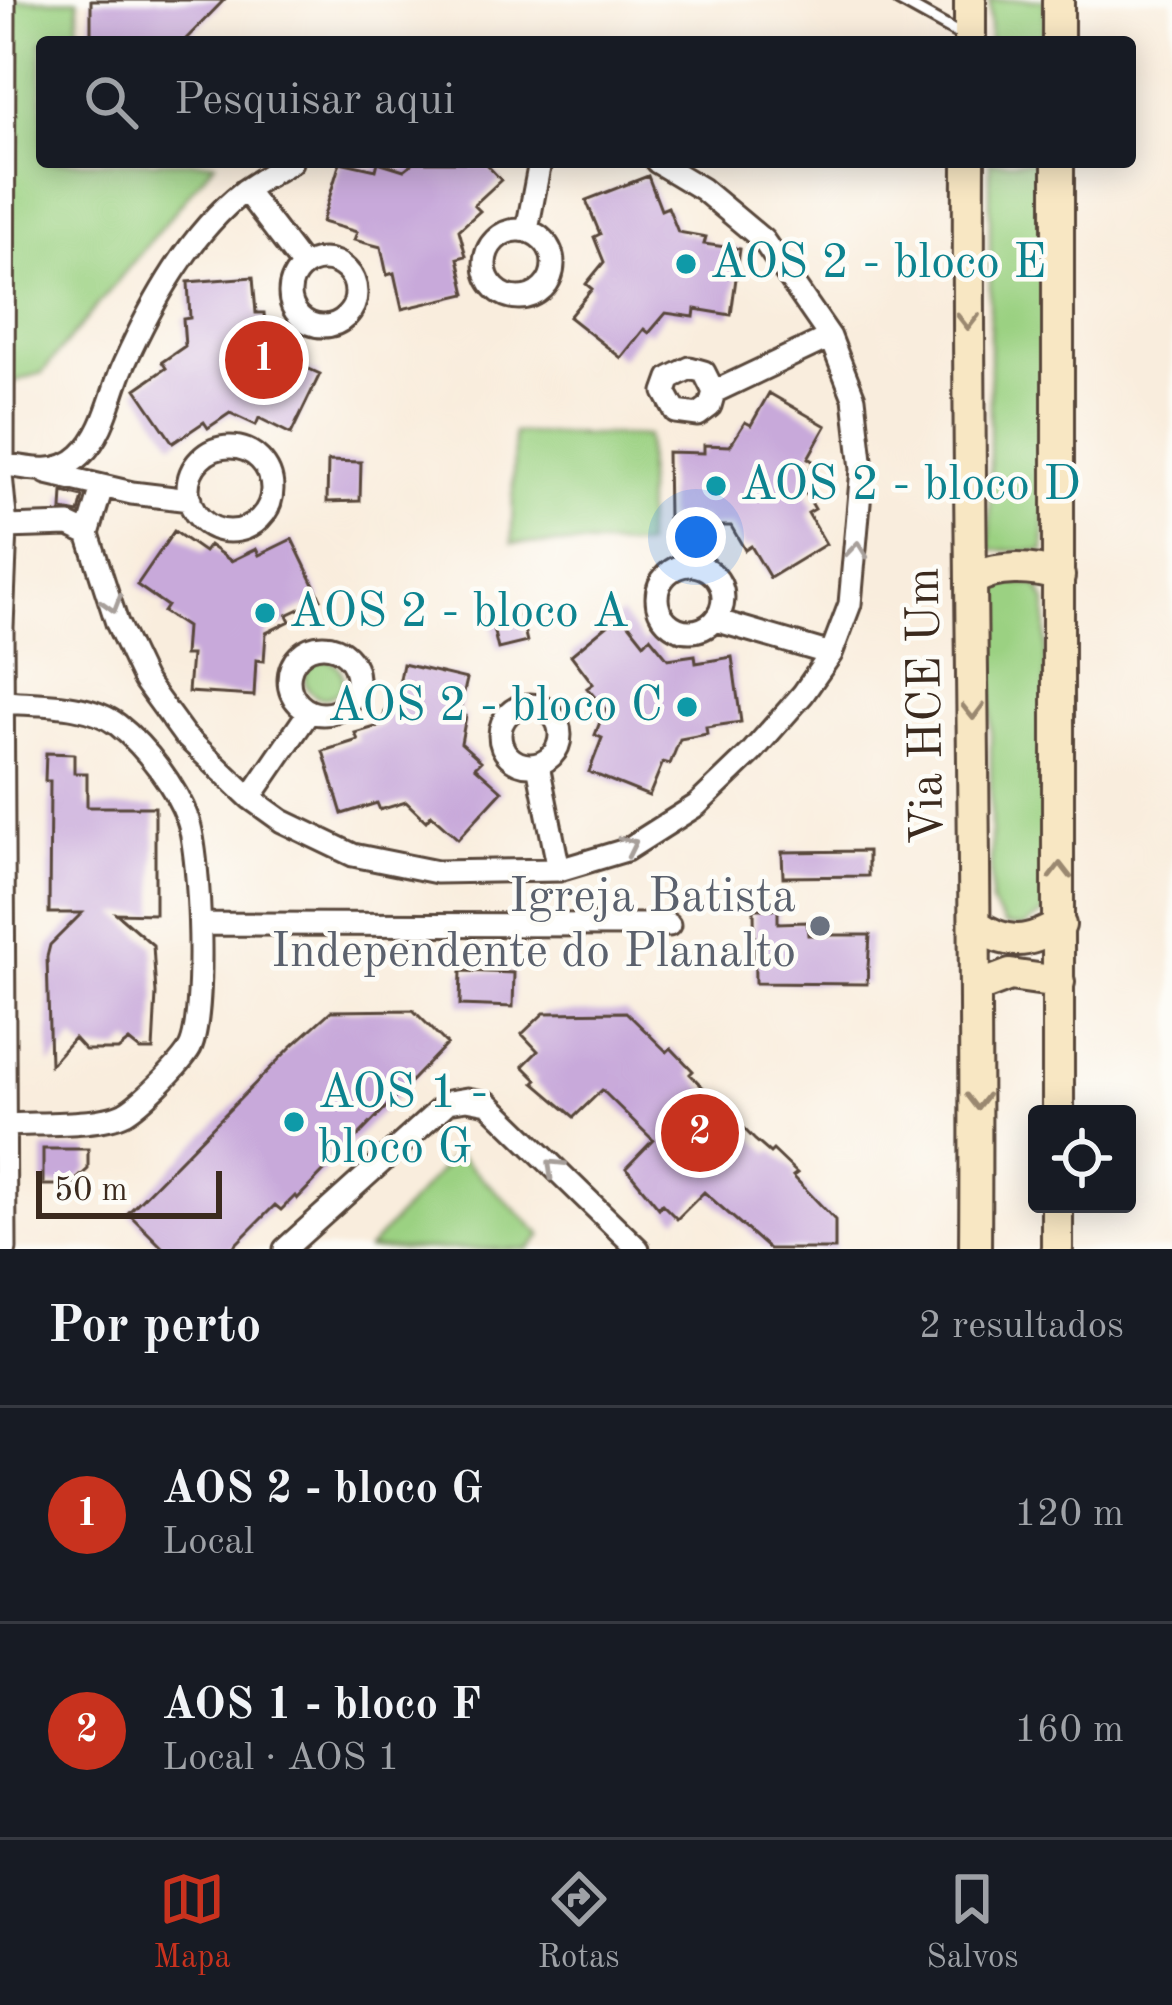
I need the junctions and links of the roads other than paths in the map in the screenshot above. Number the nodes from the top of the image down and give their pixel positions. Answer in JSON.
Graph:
{"nodes":[{"id":1,"x":4,"y":0,"type":"edge"},
{"id":2,"x":898,"y":0,"type":"edge"},
{"id":3,"x":970,"y":0,"type":"edge"},
{"id":4,"x":1058,"y":0,"type":"edge"},
{"id":5,"x":961,"y":36,"type":"edge"},
{"id":6,"x":970,"y":36,"type":"edge"},
{"id":7,"x":1058,"y":36,"type":"edge"},
{"id":8,"x":281,"y":168,"type":"edge"},
{"id":9,"x":539,"y":168,"type":"edge"},
{"id":10,"x":667,"y":168,"type":"edge"},
{"id":11,"x":969,"y":168,"type":"edge"},
{"id":12,"x":1058,"y":168,"type":"edge"},
{"id":13,"x":245,"y":190,"type":"junction"},
{"id":14,"x":526,"y":230,"type":"dead end"},
{"id":15,"x":303,"y":266,"type":"dead end"},
{"id":16,"x":830,"y":337,"type":"junction"},
{"id":17,"x":714,"y":392,"type":"dead end"},
{"id":18,"x":1,"y":464,"type":"edge"},
{"id":19,"x":41,"y":471,"type":"junction"},
{"id":20,"x":102,"y":487,"type":"junction"},
{"id":21,"x":190,"y":500,"type":"dead end"},
{"id":22,"x":6,"y":526,"type":"junction"},
{"id":23,"x":88,"y":534,"type":"junction"},
{"id":24,"x":1059,"y":576,"type":"junction"},
{"id":25,"x":971,"y":581,"type":"junction"},
{"id":26,"x":716,"y":620,"type":"dead end"},
{"id":27,"x":1,"y":627,"type":"edge"},
{"id":28,"x":831,"y":654,"type":"junction"},
{"id":29,"x":2,"y":692,"type":"edge"},
{"id":30,"x":309,"y":712,"type":"dead end"},
{"id":31,"x":538,"y":765,"type":"dead end"},
{"id":32,"x":250,"y":798,"type":"junction"},
{"id":33,"x":559,"y":870,"type":"junction"},
{"id":34,"x":200,"y":924,"type":"junction"},
{"id":35,"x":976,"y":925,"type":"junction"},
{"id":36,"x":1060,"y":925,"type":"junction"},
{"id":37,"x":668,"y":926,"type":"dead end"},
{"id":38,"x":1059,"y":982,"type":"junction"},
{"id":39,"x":978,"y":987,"type":"junction"},
{"id":40,"x":1058,"y":1105,"type":"edge"},
{"id":41,"x":4,"y":1139,"type":"edge"},
{"id":42,"x":1057,"y":1213,"type":"edge"},
{"id":43,"x":2,"y":1216,"type":"edge"},
{"id":44,"x":4,"y":1249,"type":"edge"},
{"id":45,"x":285,"y":1249,"type":"edge"},
{"id":46,"x":638,"y":1249,"type":"edge"},
{"id":47,"x":975,"y":1249,"type":"edge"},
{"id":48,"x":1057,"y":1249,"type":"edge"}],
"edges":[{"from":1,"to":18,"type":"street"},
{"from":2,"to":5,"type":"lane"},
{"from":3,"to":6,"type":"main road"},
{"from":4,"to":7,"type":"main road"},
{"from":8,"to":13,"type":"street"},
{"from":9,"to":14,"type":"street"},
{"from":10,"to":16,"type":"street"},
{"from":11,"to":25,"type":"main road","name":"Via HCE Um","one_way":true},
{"from":12,"to":24,"type":"main road"},
{"from":13,"to":15,"type":"street"},
{"from":13,"to":19,"type":"street"},
{"from":16,"to":17,"type":"street"},
{"from":28,"to":16,"type":"street","one_way":true},
{"from":18,"to":19,"type":"street"},
{"from":18,"to":22,"type":"street"},
{"from":19,"to":20,"type":"street"},
{"from":20,"to":21,"type":"street"},
{"from":20,"to":23,"type":"street"},
{"from":22,"to":23,"type":"street"},
{"from":22,"to":27,"type":"street"},
{"from":23,"to":32,"type":"street","one_way":true},
{"from":24,"to":25,"type":"main road"},
{"from":36,"to":24,"type":"main road","one_way":true},
{"from":25,"to":35,"type":"main road","name":"Via HCE Um","one_way":true},
{"from":26,"to":28,"type":"street"},
{"from":27,"to":29,"type":"street"},
{"from":33,"to":28,"type":"street","one_way":true},
{"from":29,"to":34,"type":"street"},
{"from":29,"to":41,"type":"street"},
{"from":30,"to":32,"type":"street"},
{"from":31,"to":33,"type":"street"},
{"from":32,"to":33,"type":"street"},
{"from":34,"to":37,"type":"street"},
{"from":34,"to":41,"type":"street"},
{"from":35,"to":36,"type":"main road"},
{"from":35,"to":39,"type":"main road","name":"Via HCE Um"},
{"from":36,"to":38,"type":"main road"},
{"from":38,"to":39,"type":"main road"},
{"from":38,"to":40,"type":"main road"},
{"from":39,"to":47,"type":"main road","name":"Via HCE Um","one_way":true},
{"from":41,"to":43,"type":"street"},
{"from":42,"to":48,"type":"main road"},
{"from":43,"to":44,"type":"street"},
{"from":46,"to":45,"type":"street","one_way":true}]}
